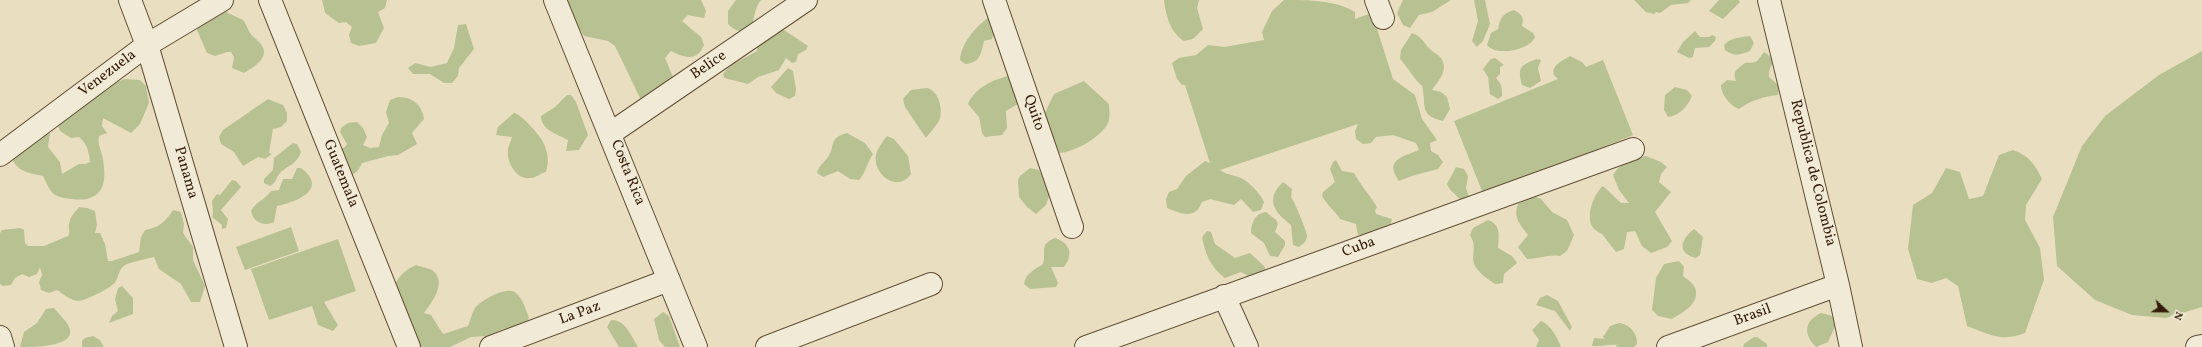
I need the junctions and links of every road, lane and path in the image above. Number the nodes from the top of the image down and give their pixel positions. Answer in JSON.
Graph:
{"nodes":[{"id":1,"x":130,"y":0,"type":"edge"},
{"id":2,"x":222,"y":0,"type":"edge"},
{"id":3,"x":270,"y":0,"type":"edge"},
{"id":4,"x":555,"y":0,"type":"edge"},
{"id":5,"x":806,"y":0,"type":"edge"},
{"id":6,"x":994,"y":0,"type":"edge"},
{"id":7,"x":1769,"y":0,"type":"edge"},
{"id":8,"x":147,"y":45,"type":"junction"},
{"id":9,"x":611,"y":133,"type":"junction"},
{"id":10,"x":1633,"y":150,"type":"dead end"},
{"id":11,"x":0,"y":155,"type":"edge"},
{"id":12,"x":1072,"y":227,"type":"dead end"},
{"id":13,"x":669,"y":280,"type":"junction"},
{"id":14,"x":930,"y":284,"type":"dead end"},
{"id":15,"x":1838,"y":285,"type":"junction"},
{"id":16,"x":1224,"y":296,"type":"junction"},
{"id":17,"x":0,"y":337,"type":"edge"},
{"id":18,"x":2202,"y":346,"type":"edge"},
{"id":19,"x":3,"y":347,"type":"edge"},
{"id":20,"x":236,"y":347,"type":"edge"},
{"id":21,"x":409,"y":347,"type":"edge"},
{"id":22,"x":491,"y":347,"type":"edge"},
{"id":23,"x":696,"y":347,"type":"edge"},
{"id":24,"x":767,"y":347,"type":"edge"},
{"id":25,"x":1086,"y":347,"type":"edge"},
{"id":26,"x":1247,"y":347,"type":"edge"},
{"id":27,"x":1668,"y":347,"type":"edge"},
{"id":28,"x":1851,"y":347,"type":"edge"},
{"id":29,"x":2197,"y":347,"type":"edge"}],
"edges":[{"from":1,"to":8,"type":"street","name":"Panama"},
{"from":2,"to":8,"type":"street","name":"Venezuela"},
{"from":3,"to":21,"type":"street","name":"Guatemala"},
{"from":4,"to":9,"type":"street","name":"Costa Rica"},
{"from":5,"to":9,"type":"street","name":"Belice"},
{"from":6,"to":12,"type":"street","name":"Quito"},
{"from":7,"to":15,"type":"street","name":"Republica de Colombia"},
{"from":8,"to":11,"type":"street","name":"Venezuela"},
{"from":8,"to":20,"type":"street","name":"Panama"},
{"from":9,"to":13,"type":"street","name":"Costa Rica"},
{"from":10,"to":16,"type":"street","name":"Cuba"},
{"from":13,"to":22,"type":"street","name":"La Paz"},
{"from":13,"to":23,"type":"street","name":"Costa Rica"},
{"from":14,"to":24,"type":"street"},
{"from":15,"to":27,"type":"street","name":"Brasil"},
{"from":15,"to":28,"type":"street","name":"Republica de Colombia"},
{"from":16,"to":25,"type":"street","name":"Cuba"},
{"from":16,"to":26,"type":"street"},
{"from":17,"to":19,"type":"street"},
{"from":18,"to":29,"type":"street"}]}
